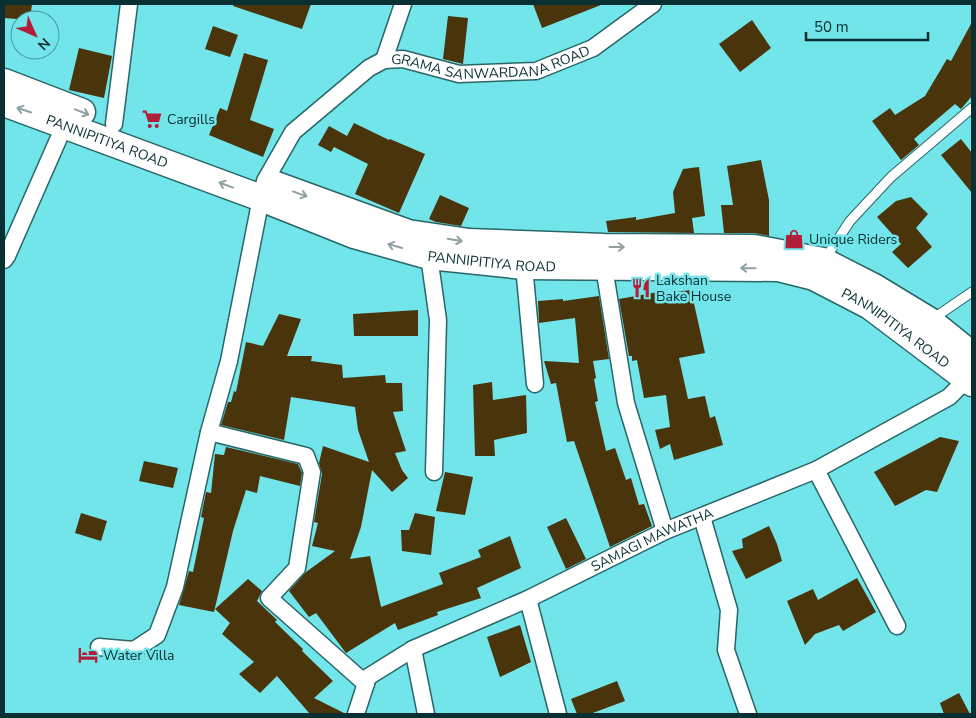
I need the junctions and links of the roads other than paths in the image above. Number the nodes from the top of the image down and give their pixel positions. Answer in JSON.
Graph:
{"nodes":[{"id":1,"x":130,"y":4,"type":"edge"},
{"id":2,"x":403,"y":4,"type":"edge"},
{"id":3,"x":652,"y":4,"type":"edge"},
{"id":4,"x":384,"y":60,"type":"junction"},
{"id":5,"x":4,"y":82,"type":"edge"},
{"id":6,"x":4,"y":103,"type":"edge"},
{"id":7,"x":972,"y":108,"type":"edge"},
{"id":8,"x":65,"y":124,"type":"junction"},
{"id":9,"x":114,"y":124,"type":"junction"},
{"id":10,"x":263,"y":190,"type":"junction"},
{"id":11,"x":429,"y":256,"type":"junction"},
{"id":12,"x":4,"y":260,"type":"edge"},
{"id":13,"x":823,"y":261,"type":"junction"},
{"id":14,"x":524,"y":266,"type":"junction"},
{"id":15,"x":604,"y":266,"type":"junction"},
{"id":16,"x":972,"y":292,"type":"edge"},
{"id":17,"x":930,"y":321,"type":"junction"},
{"id":18,"x":972,"y":354,"type":"edge"},
{"id":19,"x":969,"y":382,"type":"edge"},
{"id":20,"x":535,"y":384,"type":"dead end"},
{"id":21,"x":209,"y":432,"type":"junction"},
{"id":22,"x":816,"y":470,"type":"junction"},
{"id":23,"x":434,"y":472,"type":"dead end"},
{"id":24,"x":702,"y":517,"type":"junction"},
{"id":25,"x":665,"y":531,"type":"junction"},
{"id":26,"x":528,"y":600,"type":"junction"},
{"id":27,"x":897,"y":626,"type":"dead end"},
{"id":28,"x":99,"y":647,"type":"dead end"},
{"id":29,"x":413,"y":649,"type":"junction"},
{"id":30,"x":366,"y":684,"type":"junction"},
{"id":31,"x":356,"y":714,"type":"edge"},
{"id":32,"x":426,"y":714,"type":"edge"},
{"id":33,"x":558,"y":714,"type":"edge"},
{"id":34,"x":748,"y":714,"type":"edge"}],
"edges":[{"from":1,"to":9,"type":"street"},
{"from":2,"to":4,"type":"street"},
{"from":3,"to":4,"type":"street","name":"GRAMA SANWARDANA ROAD"},
{"from":4,"to":10,"type":"street","name":"GRAMA SANWARDANA ROAD"},
{"from":5,"to":9,"type":"main road","name":"PANNIPITIYA ROAD","one_way":true},
{"from":8,"to":6,"type":"main road","name":"PANNIPITIYA ROAD","one_way":true},
{"from":7,"to":13,"type":"lane"},
{"from":10,"to":8,"type":"main road","name":"PANNIPITIYA ROAD","one_way":true},
{"from":8,"to":12,"type":"street"},
{"from":9,"to":10,"type":"main road","name":"PANNIPITIYA ROAD"},
{"from":11,"to":10,"type":"main road","name":"PANNIPITIYA ROAD","one_way":true},
{"from":10,"to":13,"type":"main road","name":"PANNIPITIYA ROAD","one_way":true},
{"from":10,"to":21,"type":"street","name":"GRAMA SANWARDANA ROAD"},
{"from":11,"to":14,"type":"main road","name":"PANNIPITIYA ROAD"},
{"from":11,"to":23,"type":"street"},
{"from":13,"to":17,"type":"main road","name":"PANNIPITIYA ROAD"},
{"from":14,"to":15,"type":"main road","name":"PANNIPITIYA ROAD"},
{"from":14,"to":20,"type":"street"},
{"from":19,"to":15,"type":"main road","name":"PANNIPITIYA ROAD","one_way":true},
{"from":15,"to":25,"type":"street"},
{"from":16,"to":17,"type":"lane"},
{"from":17,"to":18,"type":"main road","name":"PANNIPITIYA ROAD"},
{"from":19,"to":22,"type":"street","name":"SAMAGI MAWATHA"},
{"from":21,"to":28,"type":"street","name":"GRAMA SANWARDANA ROAD"},
{"from":21,"to":30,"type":"street"},
{"from":22,"to":24,"type":"street","name":"SAMAGI MAWATHA"},
{"from":22,"to":27,"type":"street"},
{"from":24,"to":25,"type":"street","name":"SAMAGI MAWATHA"},
{"from":24,"to":34,"type":"street"},
{"from":25,"to":26,"type":"street","name":"SAMAGI MAWATHA"},
{"from":26,"to":29,"type":"street","name":"SAMAGI MAWATHA"},
{"from":26,"to":33,"type":"street"},
{"from":29,"to":30,"type":"street","name":"SAMAGI MAWATHA"},
{"from":29,"to":32,"type":"street"},
{"from":30,"to":31,"type":"street","name":"SAMAGI MAWATHA"}]}
